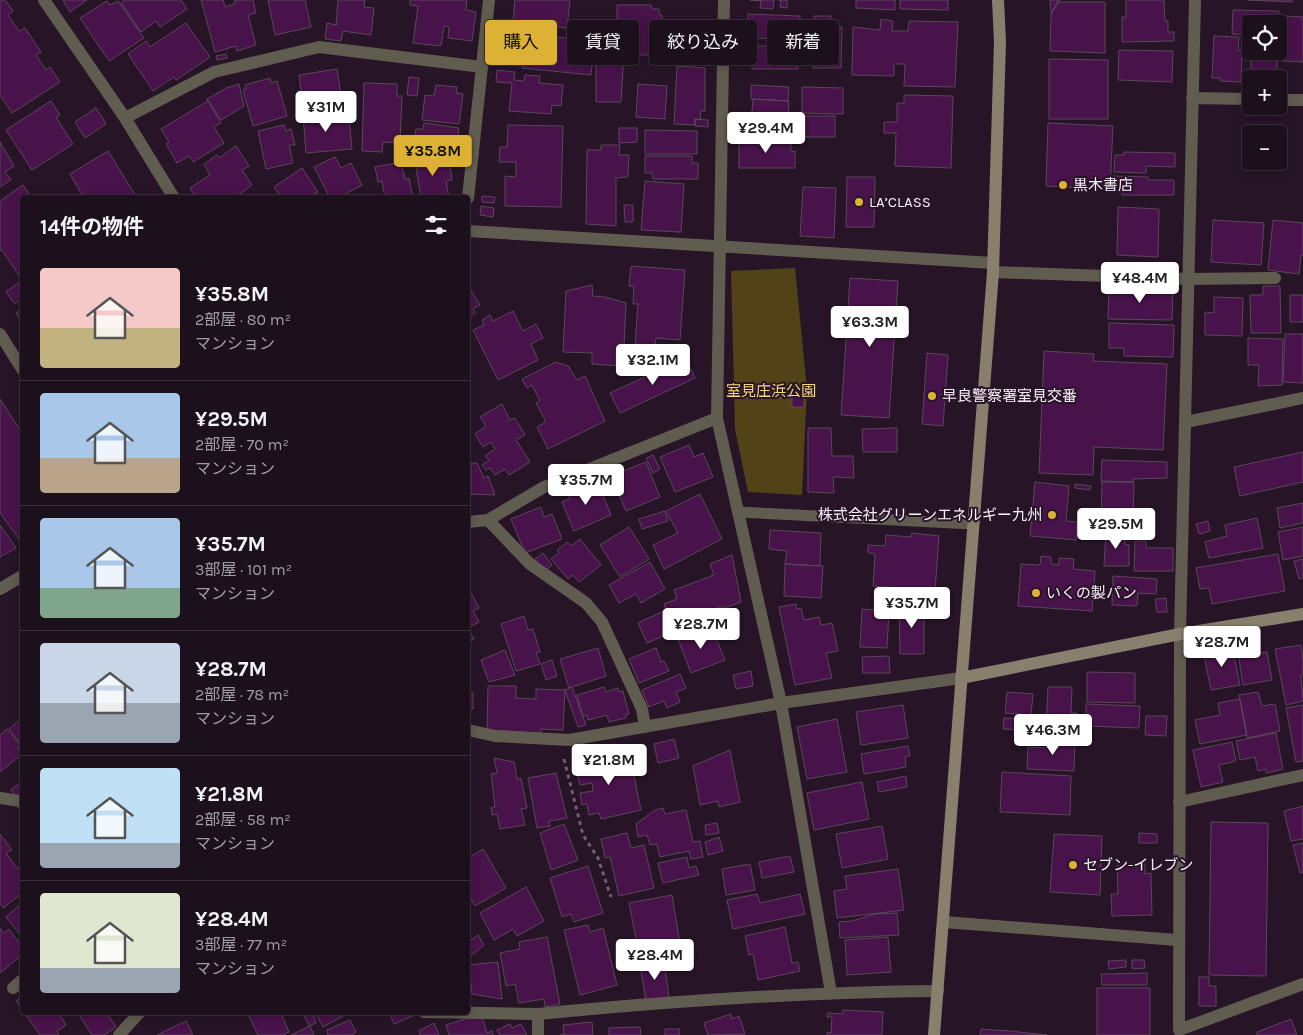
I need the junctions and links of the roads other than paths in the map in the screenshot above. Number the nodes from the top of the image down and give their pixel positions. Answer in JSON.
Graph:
{"nodes":[{"id":1,"x":44,"y":0,"type":"edge"},
{"id":2,"x":489,"y":0,"type":"edge"},
{"id":3,"x":724,"y":0,"type":"edge"},
{"id":4,"x":998,"y":0,"type":"edge"},
{"id":5,"x":1195,"y":0,"type":"edge"},
{"id":6,"x":482,"y":67,"type":"junction"},
{"id":7,"x":1192,"y":98,"type":"junction"},
{"id":8,"x":1242,"y":99,"type":"edge"},
{"id":9,"x":1287,"y":100,"type":"edge"},
{"id":10,"x":1303,"y":100,"type":"edge"},
{"id":11,"x":125,"y":118,"type":"junction"},
{"id":12,"x":172,"y":195,"type":"edge"},
{"id":13,"x":468,"y":195,"type":"edge"},
{"id":14,"x":470,"y":231,"type":"edge"},
{"id":15,"x":720,"y":246,"type":"junction"},
{"id":16,"x":993,"y":267,"type":"junction"},
{"id":17,"x":1188,"y":278,"type":"junction"},
{"id":18,"x":1275,"y":278,"type":"dead end"},
{"id":19,"x":0,"y":334,"type":"edge"},
{"id":20,"x":20,"y":366,"type":"edge"},
{"id":21,"x":1303,"y":398,"type":"edge"},
{"id":22,"x":717,"y":418,"type":"junction"},
{"id":23,"x":1186,"y":422,"type":"junction"},
{"id":24,"x":738,"y":512,"type":"junction"},
{"id":25,"x":488,"y":520,"type":"junction"},
{"id":26,"x":470,"y":522,"type":"edge"},
{"id":27,"x":973,"y":524,"type":"junction"},
{"id":28,"x":20,"y":577,"type":"edge"},
{"id":29,"x":0,"y":589,"type":"edge"},
{"id":30,"x":1303,"y":614,"type":"edge"},
{"id":31,"x":1180,"y":634,"type":"junction"},
{"id":32,"x":961,"y":678,"type":"junction"},
{"id":33,"x":781,"y":703,"type":"junction"},
{"id":34,"x":645,"y":727,"type":"junction"},
{"id":35,"x":470,"y":730,"type":"edge"},
{"id":36,"x":1303,"y":775,"type":"edge"},
{"id":37,"x":0,"y":798,"type":"edge"},
{"id":38,"x":20,"y":801,"type":"edge"},
{"id":39,"x":1179,"y":802,"type":"junction"},
{"id":40,"x":944,"y":922,"type":"junction"},
{"id":41,"x":1177,"y":940,"type":"junction"},
{"id":42,"x":1303,"y":984,"type":"edge"},
{"id":43,"x":938,"y":991,"type":"junction"},
{"id":44,"x":831,"y":993,"type":"junction"},
{"id":45,"x":470,"y":1013,"type":"edge"},
{"id":46,"x":538,"y":1014,"type":"junction"},
{"id":47,"x":137,"y":1015,"type":"edge"},
{"id":48,"x":1179,"y":1032,"type":"edge"},
{"id":49,"x":119,"y":1035,"type":"edge"},
{"id":50,"x":538,"y":1035,"type":"edge"},
{"id":51,"x":934,"y":1035,"type":"edge"}],
"edges":[{"from":1,"to":11,"type":"street"},
{"from":2,"to":6,"type":"street"},
{"from":3,"to":15,"type":"street"},
{"from":4,"to":16,"type":"street"},
{"from":5,"to":7,"type":"street"},
{"from":6,"to":11,"type":"street"},
{"from":6,"to":13,"type":"street"},
{"from":7,"to":8,"type":"street"},
{"from":7,"to":17,"type":"street"},
{"from":9,"to":10,"type":"street"},
{"from":11,"to":12,"type":"street"},
{"from":14,"to":15,"type":"street"},
{"from":15,"to":16,"type":"street"},
{"from":15,"to":22,"type":"street"},
{"from":16,"to":17,"type":"street"},
{"from":16,"to":27,"type":"street"},
{"from":17,"to":18,"type":"street"},
{"from":17,"to":23,"type":"street"},
{"from":19,"to":20,"type":"street"},
{"from":21,"to":23,"type":"street"},
{"from":22,"to":24,"type":"street"},
{"from":22,"to":25,"type":"street"},
{"from":23,"to":31,"type":"street"},
{"from":24,"to":27,"type":"lane"},
{"from":24,"to":33,"type":"street"},
{"from":25,"to":26,"type":"street"},
{"from":25,"to":34,"type":"street"},
{"from":27,"to":32,"type":"street"},
{"from":28,"to":29,"type":"street"},
{"from":30,"to":31,"type":"street"},
{"from":31,"to":32,"type":"street"},
{"from":31,"to":39,"type":"street"},
{"from":32,"to":33,"type":"street"},
{"from":32,"to":40,"type":"street"},
{"from":33,"to":34,"type":"street"},
{"from":33,"to":44,"type":"street"},
{"from":34,"to":35,"type":"street"},
{"from":36,"to":39,"type":"street"},
{"from":37,"to":38,"type":"street"},
{"from":39,"to":41,"type":"street"},
{"from":40,"to":41,"type":"street"},
{"from":40,"to":43,"type":"street"},
{"from":41,"to":48,"type":"street"},
{"from":42,"to":48,"type":"street"},
{"from":43,"to":44,"type":"street"},
{"from":43,"to":51,"type":"street"},
{"from":44,"to":46,"type":"street"},
{"from":45,"to":46,"type":"street"},
{"from":46,"to":50,"type":"street"},
{"from":47,"to":49,"type":"street"}]}
